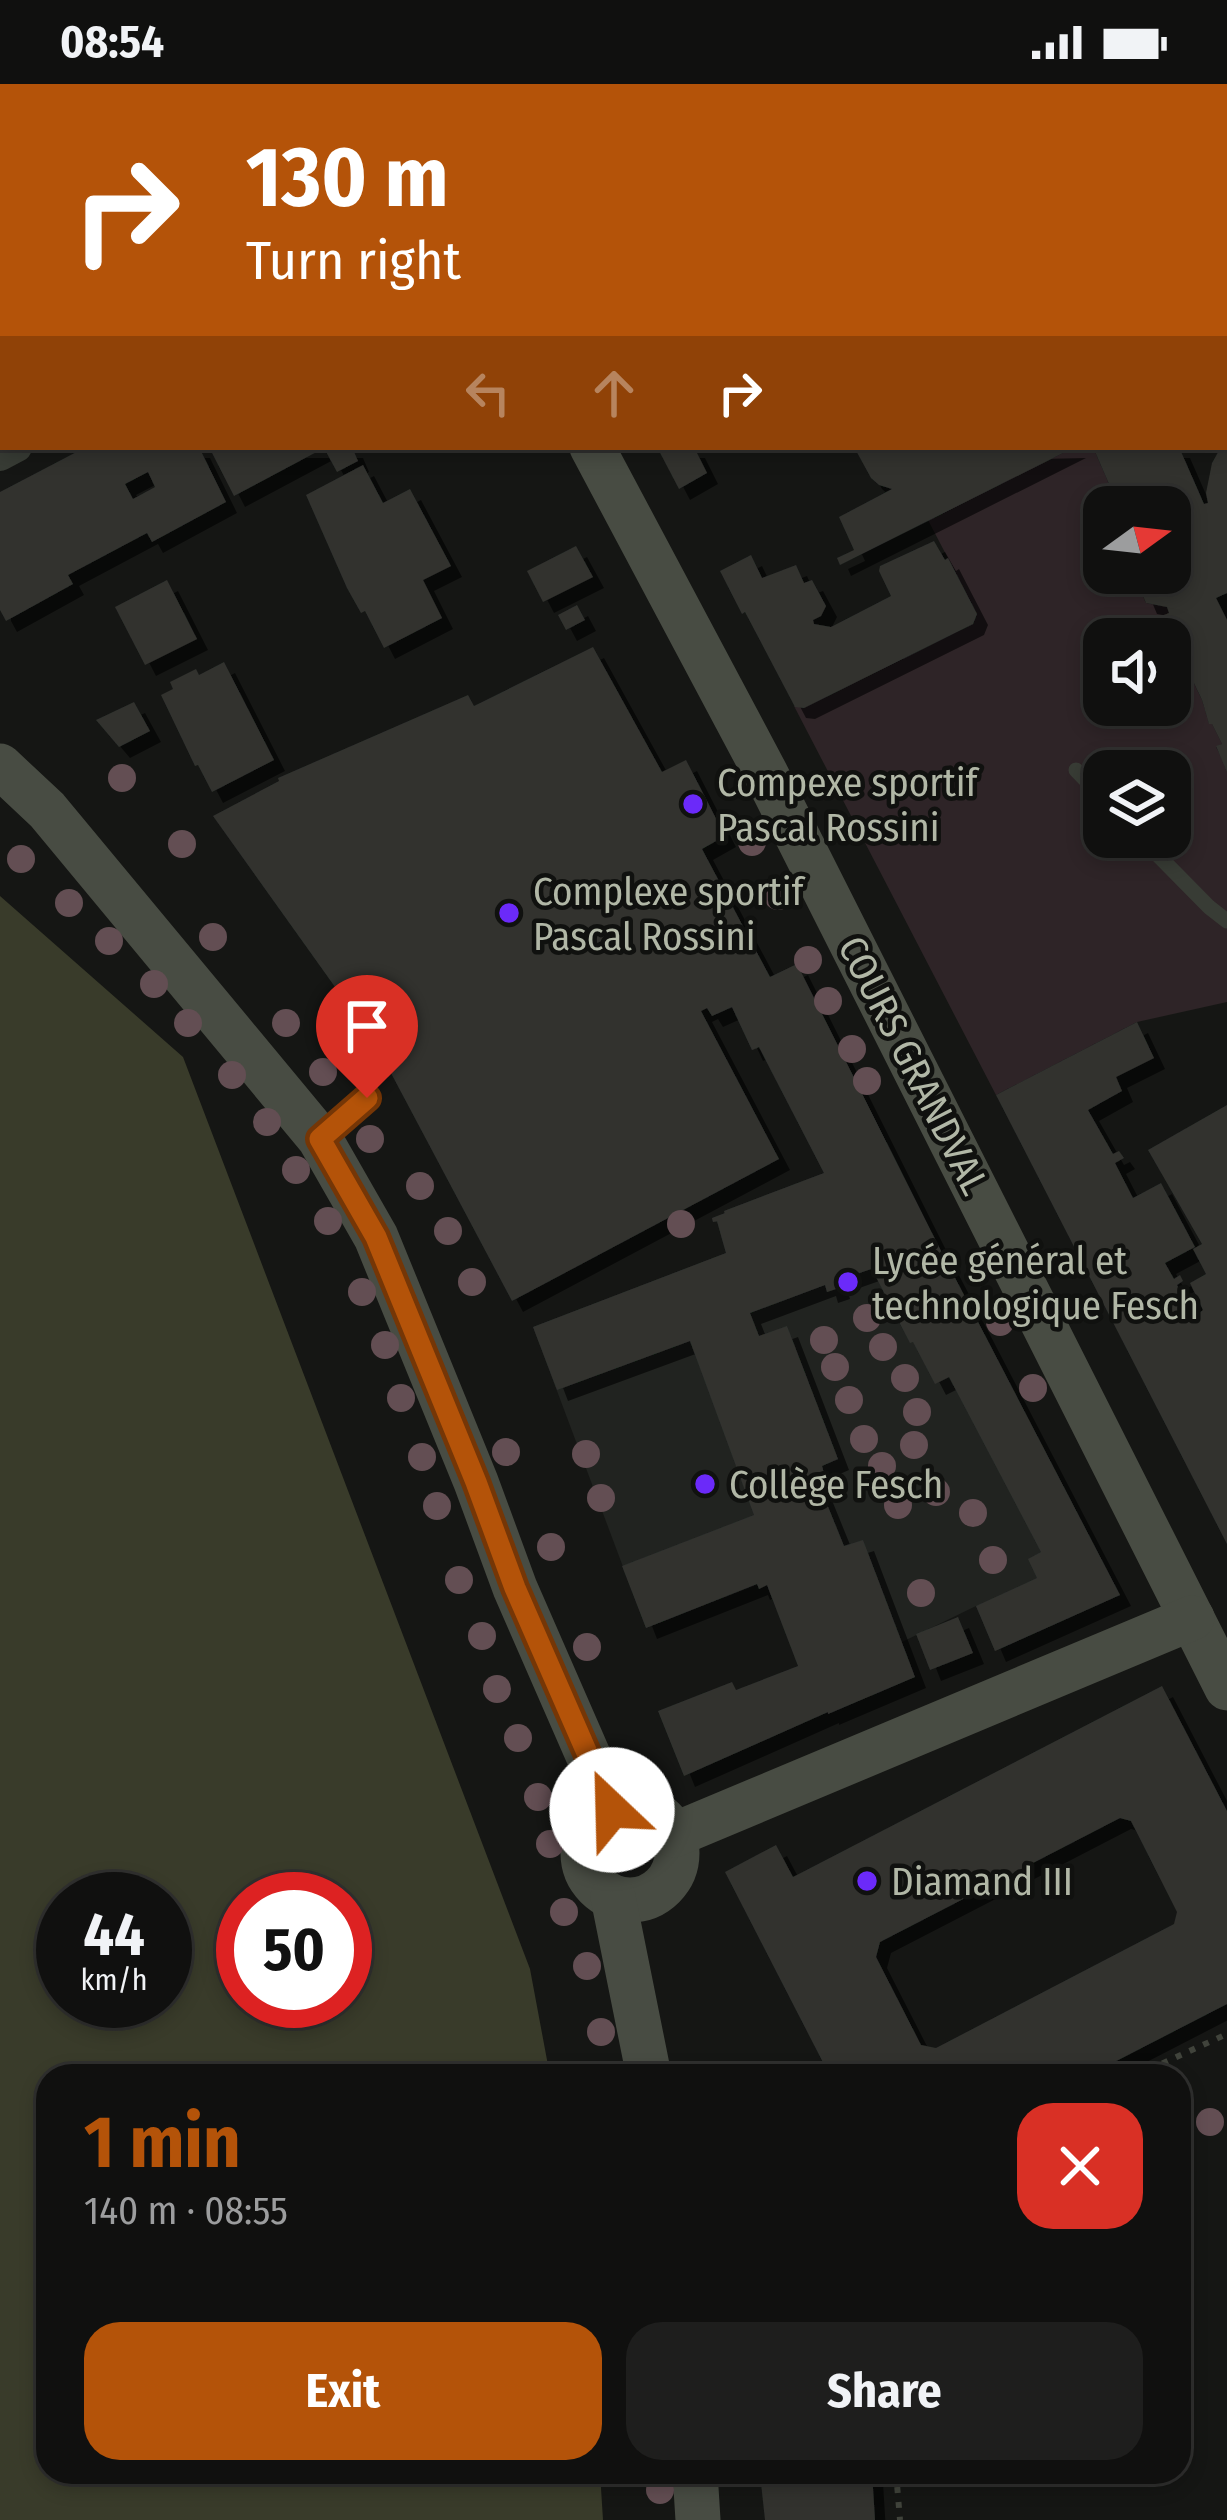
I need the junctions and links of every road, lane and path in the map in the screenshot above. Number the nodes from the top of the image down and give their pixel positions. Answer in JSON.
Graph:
{"nodes":[{"id":1,"x":594,"y":450,"type":"edge"},
{"id":2,"x":0,"y":766,"type":"edge"},
{"id":3,"x":1076,"y":770,"type":"dead end"},
{"id":4,"x":1083,"y":777,"type":"edge"},
{"id":5,"x":1161,"y":858,"type":"edge"},
{"id":6,"x":1227,"y":921,"type":"edge"},
{"id":7,"x":367,"y":1098,"type":"dead end"},
{"id":8,"x":320,"y":1139,"type":"junction"},
{"id":9,"x":1192,"y":1618,"type":"junction"},
{"id":10,"x":1227,"y":1688,"type":"edge"},
{"id":11,"x":612,"y":1810,"type":"junction"},
{"id":12,"x":674,"y":1835,"type":"junction"},
{"id":13,"x":613,"y":1897,"type":"junction"},
{"id":14,"x":1227,"y":2034,"type":"edge"},
{"id":15,"x":647,"y":2064,"type":"edge"},
{"id":16,"x":1161,"y":2064,"type":"edge"},
{"id":17,"x":696,"y":2484,"type":"edge"},
{"id":18,"x":897,"y":2484,"type":"edge"},
{"id":19,"x":698,"y":2520,"type":"edge"},
{"id":20,"x":900,"y":2520,"type":"edge"}],
"edges":[{"from":1,"to":9,"type":"main road","name":"COURS GRANDVAL"},
{"from":2,"to":8,"type":"main road"},
{"from":3,"to":4,"type":"lane"},
{"from":5,"to":6,"type":"lane"},
{"from":7,"to":8,"type":"lane"},
{"from":8,"to":11,"type":"main road"},
{"from":9,"to":10,"type":"main road","name":"COURS GRANDVAL"},
{"from":9,"to":12,"type":"main road"},
{"from":11,"to":12,"type":"main road"},
{"from":11,"to":13,"type":"main road"},
{"from":12,"to":13,"type":"main road"},
{"from":13,"to":15,"type":"main road"},
{"from":14,"to":16,"type":"path"},
{"from":17,"to":19,"type":"main road"},
{"from":18,"to":20,"type":"path"}]}
